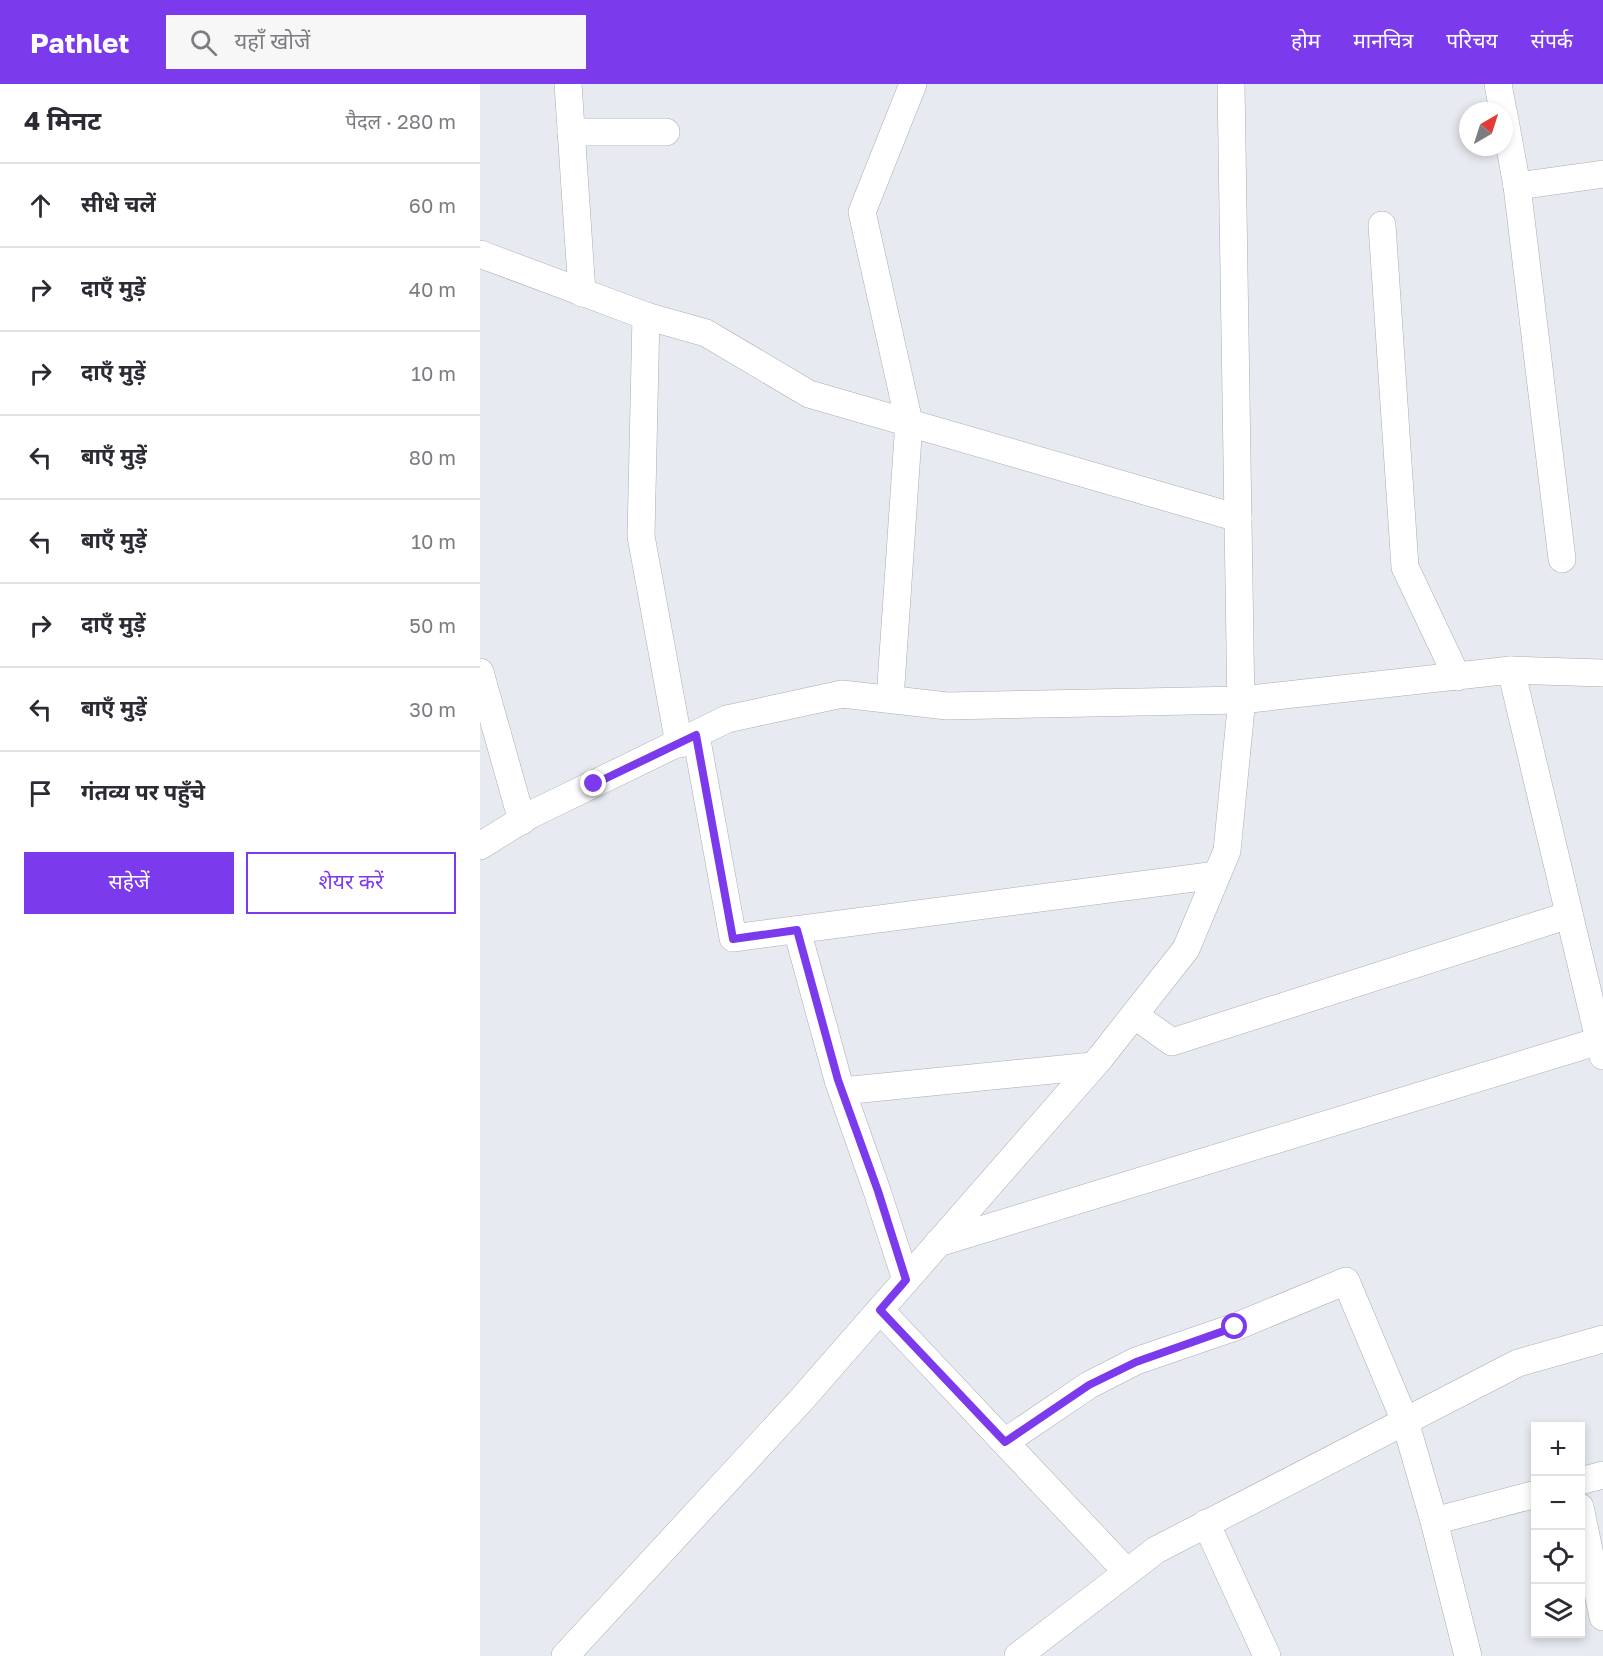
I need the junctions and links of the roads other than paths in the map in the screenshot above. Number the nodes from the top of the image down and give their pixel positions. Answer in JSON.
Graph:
{"nodes":[{"id":1,"x":568,"y":84,"type":"edge"},
{"id":2,"x":913,"y":84,"type":"edge"},
{"id":3,"x":1231,"y":84,"type":"edge"},
{"id":4,"x":1498,"y":84,"type":"edge"},
{"id":5,"x":1502,"y":102,"type":"edge"},
{"id":6,"x":571,"y":132,"type":"junction"},
{"id":7,"x":666,"y":132,"type":"dead end"},
{"id":8,"x":1512,"y":156,"type":"edge"},
{"id":9,"x":1603,"y":174,"type":"edge"},
{"id":10,"x":1517,"y":186,"type":"junction"},
{"id":11,"x":1382,"y":225,"type":"dead end"},
{"id":12,"x":480,"y":254,"type":"edge"},
{"id":13,"x":582,"y":292,"type":"junction"},
{"id":14,"x":646,"y":316,"type":"junction"},
{"id":15,"x":909,"y":422,"type":"junction"},
{"id":16,"x":1238,"y":518,"type":"junction"},
{"id":17,"x":1562,"y":559,"type":"dead end"},
{"id":18,"x":1511,"y":670,"type":"junction"},
{"id":19,"x":480,"y":672,"type":"edge"},
{"id":20,"x":1603,"y":673,"type":"edge"},
{"id":21,"x":1457,"y":676,"type":"junction"},
{"id":22,"x":890,"y":699,"type":"junction"},
{"id":23,"x":1241,"y":700,"type":"junction"},
{"id":24,"x":688,"y":739,"type":"junction"},
{"id":25,"x":522,"y":821,"type":"junction"},
{"id":26,"x":480,"y":846,"type":"edge"},
{"id":27,"x":1217,"y":876,"type":"junction"},
{"id":28,"x":1569,"y":915,"type":"junction"},
{"id":29,"x":797,"y":930,"type":"junction"},
{"id":30,"x":1134,"y":1015,"type":"junction"},
{"id":31,"x":1601,"y":1049,"type":"edge"},
{"id":32,"x":1092,"y":1066,"type":"junction"},
{"id":33,"x":843,"y":1091,"type":"junction"},
{"id":34,"x":938,"y":1243,"type":"junction"},
{"id":35,"x":906,"y":1280,"type":"junction"},
{"id":36,"x":880,"y":1310,"type":"junction"},
{"id":37,"x":1603,"y":1339,"type":"edge"},
{"id":38,"x":1405,"y":1421,"type":"junction"},
{"id":39,"x":1005,"y":1442,"type":"junction"},
{"id":40,"x":1603,"y":1475,"type":"edge"},
{"id":41,"x":1585,"y":1481,"type":"edge"},
{"id":42,"x":1531,"y":1495,"type":"edge"},
{"id":43,"x":1434,"y":1521,"type":"junction"},
{"id":44,"x":1206,"y":1523,"type":"junction"},
{"id":45,"x":1585,"y":1527,"type":"edge"},
{"id":46,"x":1127,"y":1572,"type":"junction"},
{"id":47,"x":1603,"y":1617,"type":"edge"},
{"id":48,"x":574,"y":1653,"type":"edge"},
{"id":49,"x":1018,"y":1656,"type":"edge"},
{"id":50,"x":1268,"y":1656,"type":"edge"},
{"id":51,"x":1468,"y":1656,"type":"edge"}],
"edges":[{"from":1,"to":6,"type":"street"},
{"from":2,"to":15,"type":"street"},
{"from":3,"to":16,"type":"street"},
{"from":4,"to":5,"type":"street"},
{"from":6,"to":7,"type":"street"},
{"from":6,"to":13,"type":"street"},
{"from":8,"to":10,"type":"street"},
{"from":9,"to":10,"type":"street"},
{"from":10,"to":17,"type":"street"},
{"from":11,"to":21,"type":"street"},
{"from":12,"to":13,"type":"street"},
{"from":13,"to":14,"type":"street"},
{"from":14,"to":15,"type":"street"},
{"from":14,"to":24,"type":"street"},
{"from":15,"to":16,"type":"street"},
{"from":15,"to":22,"type":"street"},
{"from":16,"to":23,"type":"street"},
{"from":18,"to":20,"type":"street"},
{"from":18,"to":21,"type":"street"},
{"from":18,"to":28,"type":"street"},
{"from":19,"to":25,"type":"street"},
{"from":21,"to":23,"type":"street"},
{"from":22,"to":23,"type":"street"},
{"from":22,"to":24,"type":"street"},
{"from":23,"to":27,"type":"street"},
{"from":24,"to":25,"type":"street"},
{"from":24,"to":29,"type":"street"},
{"from":25,"to":26,"type":"street"},
{"from":27,"to":29,"type":"street"},
{"from":27,"to":30,"type":"street"},
{"from":28,"to":30,"type":"street"},
{"from":28,"to":31,"type":"street"},
{"from":29,"to":33,"type":"street"},
{"from":30,"to":32,"type":"street"},
{"from":31,"to":34,"type":"street"},
{"from":32,"to":33,"type":"street"},
{"from":32,"to":34,"type":"street"},
{"from":33,"to":35,"type":"street"},
{"from":34,"to":35,"type":"street"},
{"from":35,"to":36,"type":"street"},
{"from":36,"to":39,"type":"street"},
{"from":36,"to":48,"type":"street"},
{"from":37,"to":38,"type":"street"},
{"from":38,"to":39,"type":"street"},
{"from":38,"to":43,"type":"street"},
{"from":38,"to":44,"type":"street"},
{"from":39,"to":46,"type":"street"},
{"from":40,"to":41,"type":"street"},
{"from":42,"to":43,"type":"street"},
{"from":43,"to":51,"type":"street"},
{"from":44,"to":46,"type":"street"},
{"from":44,"to":50,"type":"street"},
{"from":45,"to":47,"type":"street"},
{"from":46,"to":49,"type":"street"}]}
